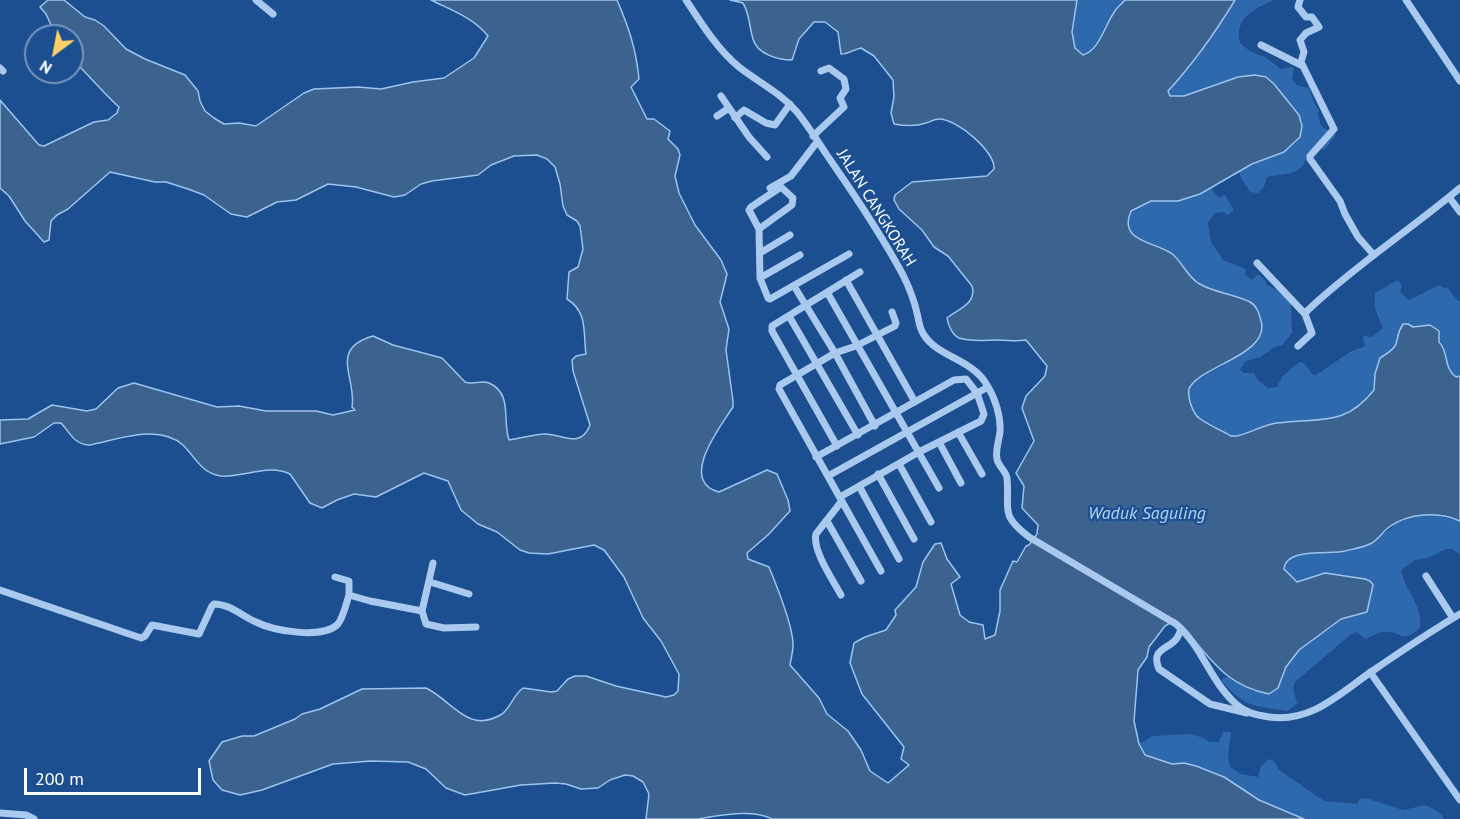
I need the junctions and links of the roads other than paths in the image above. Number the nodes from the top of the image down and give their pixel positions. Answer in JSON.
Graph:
{"nodes":[{"id":1,"x":686,"y":0,"type":"edge"},
{"id":2,"x":1300,"y":0,"type":"edge"},
{"id":3,"x":1406,"y":0,"type":"edge"},
{"id":4,"x":258,"y":1,"type":"edge"},
{"id":5,"x":273,"y":14,"type":"dead end"},
{"id":6,"x":1261,"y":45,"type":"dead end"},
{"id":7,"x":1303,"y":66,"type":"junction"},
{"id":8,"x":820,"y":71,"type":"dead end"},
{"id":9,"x":1460,"y":81,"type":"edge"},
{"id":10,"x":721,"y":96,"type":"dead end"},
{"id":11,"x":790,"y":104,"type":"junction"},
{"id":12,"x":729,"y":108,"type":"junction"},
{"id":13,"x":717,"y":117,"type":"dead end"},
{"id":14,"x":735,"y":118,"type":"junction"},
{"id":15,"x":815,"y":139,"type":"junction"},
{"id":16,"x":767,"y":157,"type":"dead end"},
{"id":17,"x":770,"y":188,"type":"dead end"},
{"id":18,"x":1460,"y":188,"type":"edge"},
{"id":19,"x":1449,"y":197,"type":"junction"},
{"id":20,"x":1460,"y":212,"type":"edge"},
{"id":21,"x":759,"y":229,"type":"junction"},
{"id":22,"x":790,"y":235,"type":"dead end"},
{"id":23,"x":760,"y":253,"type":"junction"},
{"id":24,"x":849,"y":254,"type":"dead end"},
{"id":25,"x":1373,"y":254,"type":"junction"},
{"id":26,"x":800,"y":255,"type":"dead end"},
{"id":27,"x":1257,"y":263,"type":"dead end"},
{"id":28,"x":860,"y":272,"type":"dead end"},
{"id":29,"x":760,"y":278,"type":"junction"},
{"id":30,"x":846,"y":280,"type":"junction"},
{"id":31,"x":794,"y":286,"type":"junction"},
{"id":32,"x":827,"y":292,"type":"junction"},
{"id":33,"x":806,"y":306,"type":"junction"},
{"id":34,"x":892,"y":312,"type":"dead end"},
{"id":35,"x":1305,"y":314,"type":"junction"},
{"id":36,"x":789,"y":316,"type":"junction"},
{"id":37,"x":877,"y":335,"type":"junction"},
{"id":38,"x":856,"y":346,"type":"junction"},
{"id":39,"x":1298,"y":346,"type":"dead end"},
{"id":40,"x":835,"y":353,"type":"junction"},
{"id":41,"x":817,"y":363,"type":"junction"},
{"id":42,"x":797,"y":375,"type":"junction"},
{"id":43,"x":988,"y":387,"type":"junction"},
{"id":44,"x":977,"y":393,"type":"junction"},
{"id":45,"x":915,"y":402,"type":"junction"},
{"id":46,"x":897,"y":413,"type":"junction"},
{"id":47,"x":875,"y":426,"type":"junction"},
{"id":48,"x":958,"y":432,"type":"junction"},
{"id":49,"x":907,"y":433,"type":"junction"},
{"id":50,"x":858,"y":435,"type":"junction"},
{"id":51,"x":939,"y":442,"type":"junction"},
{"id":52,"x":837,"y":446,"type":"junction"},
{"id":53,"x":918,"y":452,"type":"junction"},
{"id":54,"x":816,"y":457,"type":"junction"},
{"id":55,"x":899,"y":464,"type":"junction"},
{"id":56,"x":878,"y":474,"type":"junction"},
{"id":57,"x":982,"y":474,"type":"dead end"},
{"id":58,"x":828,"y":476,"type":"junction"},
{"id":59,"x":961,"y":483,"type":"dead end"},
{"id":60,"x":859,"y":486,"type":"junction"},
{"id":61,"x":939,"y":488,"type":"dead end"},
{"id":62,"x":840,"y":499,"type":"junction"},
{"id":63,"x":827,"y":521,"type":"junction"},
{"id":64,"x":931,"y":522,"type":"dead end"},
{"id":65,"x":914,"y":539,"type":"dead end"},
{"id":66,"x":899,"y":559,"type":"dead end"},
{"id":67,"x":433,"y":563,"type":"dead end"},
{"id":68,"x":881,"y":571,"type":"dead end"},
{"id":69,"x":1426,"y":576,"type":"dead end"},
{"id":70,"x":334,"y":577,"type":"dead end"},
{"id":71,"x":861,"y":581,"type":"dead end"},
{"id":72,"x":429,"y":582,"type":"junction"},
{"id":73,"x":0,"y":590,"type":"edge"},
{"id":74,"x":469,"y":594,"type":"dead end"},
{"id":75,"x":349,"y":595,"type":"junction"},
{"id":76,"x":842,"y":595,"type":"dead end"},
{"id":77,"x":422,"y":611,"type":"junction"},
{"id":78,"x":1456,"y":616,"type":"edge"},
{"id":79,"x":1178,"y":626,"type":"junction"},
{"id":80,"x":476,"y":627,"type":"dead end"},
{"id":81,"x":1370,"y":672,"type":"junction"},
{"id":82,"x":1249,"y":713,"type":"junction"},
{"id":83,"x":1460,"y":800,"type":"edge"},
{"id":84,"x":0,"y":813,"type":"edge"},
{"id":85,"x":34,"y":819,"type":"edge"}],
"edges":[{"from":1,"to":11,"type":"street","name":"JALAN CANGKORAH"},
{"from":2,"to":7,"type":"street"},
{"from":3,"to":9,"type":"street"},
{"from":4,"to":5,"type":"street"},
{"from":6,"to":7,"type":"street"},
{"from":7,"to":25,"type":"street"},
{"from":8,"to":15,"type":"street"},
{"from":10,"to":12,"type":"street"},
{"from":11,"to":14,"type":"street"},
{"from":11,"to":15,"type":"street","name":"JALAN CANGKORAH"},
{"from":12,"to":13,"type":"street"},
{"from":12,"to":14,"type":"street"},
{"from":14,"to":16,"type":"street"},
{"from":15,"to":17,"type":"street"},
{"from":15,"to":43,"type":"street","name":"JALAN CANGKORAH"},
{"from":18,"to":19,"type":"street"},
{"from":19,"to":20,"type":"street"},
{"from":19,"to":25,"type":"street"},
{"from":21,"to":21,"type":"street"},
{"from":21,"to":23,"type":"street"},
{"from":22,"to":23,"type":"street"},
{"from":23,"to":29,"type":"street"},
{"from":24,"to":31,"type":"street"},
{"from":25,"to":35,"type":"street"},
{"from":26,"to":29,"type":"street"},
{"from":27,"to":35,"type":"street"},
{"from":28,"to":30,"type":"street"},
{"from":29,"to":31,"type":"street"},
{"from":30,"to":32,"type":"street"},
{"from":30,"to":37,"type":"street"},
{"from":31,"to":33,"type":"street"},
{"from":32,"to":33,"type":"street"},
{"from":32,"to":38,"type":"street"},
{"from":33,"to":36,"type":"street"},
{"from":33,"to":40,"type":"street"},
{"from":34,"to":37,"type":"street"},
{"from":35,"to":39,"type":"street"},
{"from":36,"to":41,"type":"street"},
{"from":36,"to":42,"type":"street"},
{"from":37,"to":38,"type":"street"},
{"from":37,"to":45,"type":"street"},
{"from":38,"to":40,"type":"street"},
{"from":38,"to":46,"type":"street"},
{"from":40,"to":41,"type":"street"},
{"from":40,"to":47,"type":"street"},
{"from":41,"to":42,"type":"street"},
{"from":41,"to":50,"type":"street"},
{"from":42,"to":52,"type":"street"},
{"from":42,"to":54,"type":"street"},
{"from":43,"to":44,"type":"street"},
{"from":43,"to":79,"type":"street","name":"JALAN CANGKORAH"},
{"from":44,"to":45,"type":"street"},
{"from":44,"to":48,"type":"street"},
{"from":44,"to":49,"type":"street"},
{"from":45,"to":46,"type":"street"},
{"from":46,"to":47,"type":"street"},
{"from":46,"to":49,"type":"street"},
{"from":47,"to":50,"type":"street"},
{"from":48,"to":51,"type":"street"},
{"from":48,"to":57,"type":"street"},
{"from":49,"to":53,"type":"street"},
{"from":49,"to":58,"type":"street"},
{"from":50,"to":52,"type":"street"},
{"from":51,"to":53,"type":"street"},
{"from":51,"to":59,"type":"street"},
{"from":52,"to":54,"type":"street"},
{"from":53,"to":55,"type":"street"},
{"from":53,"to":61,"type":"street"},
{"from":54,"to":58,"type":"street"},
{"from":55,"to":56,"type":"street"},
{"from":55,"to":64,"type":"street"},
{"from":56,"to":60,"type":"street"},
{"from":56,"to":65,"type":"street"},
{"from":58,"to":62,"type":"street"},
{"from":60,"to":62,"type":"street"},
{"from":60,"to":66,"type":"street"},
{"from":62,"to":63,"type":"street"},
{"from":62,"to":68,"type":"street"},
{"from":63,"to":71,"type":"street"},
{"from":63,"to":76,"type":"street"},
{"from":67,"to":72,"type":"street"},
{"from":69,"to":78,"type":"street"},
{"from":70,"to":75,"type":"street"},
{"from":72,"to":74,"type":"street"},
{"from":72,"to":77,"type":"street"},
{"from":73,"to":75,"type":"street"},
{"from":75,"to":77,"type":"street"},
{"from":77,"to":80,"type":"street"},
{"from":78,"to":81,"type":"street"},
{"from":79,"to":82,"type":"street"},
{"from":79,"to":82,"type":"street"},
{"from":81,"to":82,"type":"street"},
{"from":81,"to":83,"type":"street"},
{"from":84,"to":85,"type":"street"}]}
